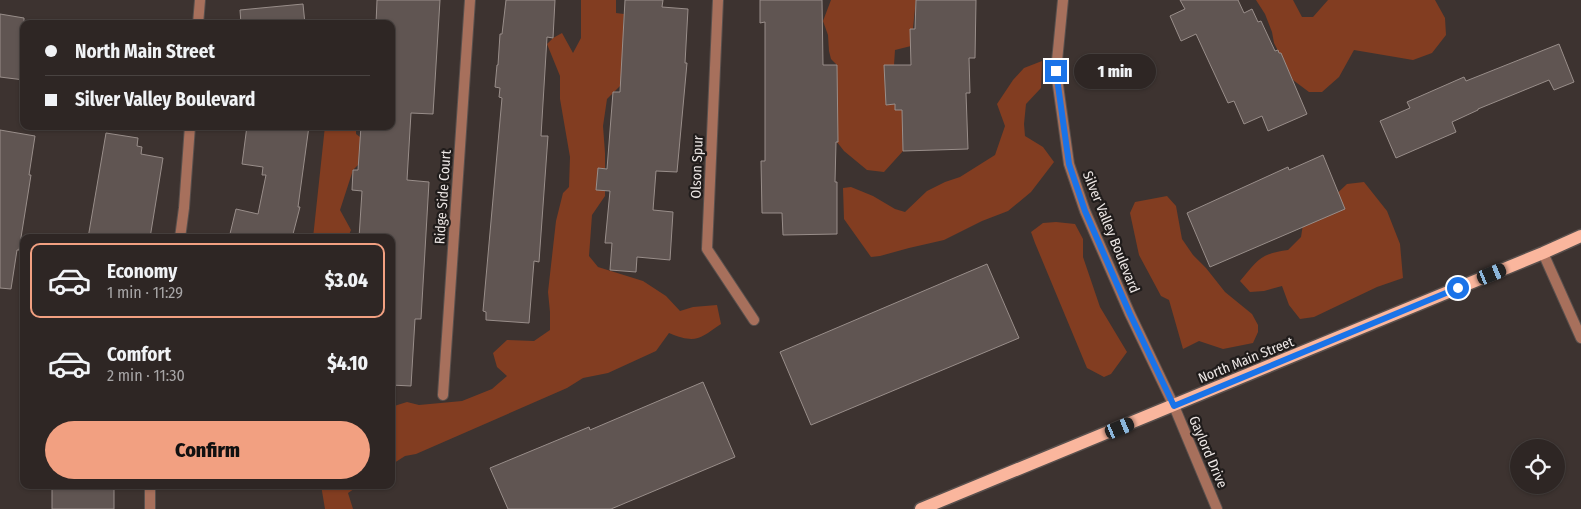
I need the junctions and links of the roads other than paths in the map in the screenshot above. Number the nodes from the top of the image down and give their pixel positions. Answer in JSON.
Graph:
{"nodes":[{"id":1,"x":200,"y":0,"type":"edge"},
{"id":2,"x":470,"y":0,"type":"edge"},
{"id":3,"x":718,"y":0,"type":"edge"},
{"id":4,"x":1063,"y":0,"type":"edge"},
{"id":5,"x":198,"y":20,"type":"edge"},
{"id":6,"x":190,"y":130,"type":"edge"},
{"id":7,"x":181,"y":234,"type":"edge"},
{"id":8,"x":1581,"y":236,"type":"edge"},
{"id":9,"x":1543,"y":253,"type":"junction"},
{"id":10,"x":754,"y":320,"type":"dead end"},
{"id":11,"x":1581,"y":338,"type":"edge"},
{"id":12,"x":443,"y":395,"type":"dead end"},
{"id":13,"x":1174,"y":406,"type":"junction"},
{"id":14,"x":150,"y":489,"type":"edge"},
{"id":15,"x":150,"y":509,"type":"edge"},
{"id":16,"x":921,"y":509,"type":"edge"},
{"id":17,"x":1218,"y":509,"type":"edge"}],
"edges":[{"from":1,"to":5,"type":"street"},
{"from":2,"to":12,"type":"street","name":"Ridge Side Court"},
{"from":3,"to":10,"type":"street","name":"Olson Spur"},
{"from":4,"to":13,"type":"street","name":"Silver Valley Boulevard"},
{"from":6,"to":7,"type":"street"},
{"from":8,"to":9,"type":"main road","name":"North Main Street"},
{"from":9,"to":11,"type":"street"},
{"from":9,"to":13,"type":"main road","name":"North Main Street"},
{"from":13,"to":16,"type":"main road","name":"North Main Street"},
{"from":13,"to":17,"type":"street","name":"Gaylord Drive"},
{"from":14,"to":15,"type":"street"}]}
